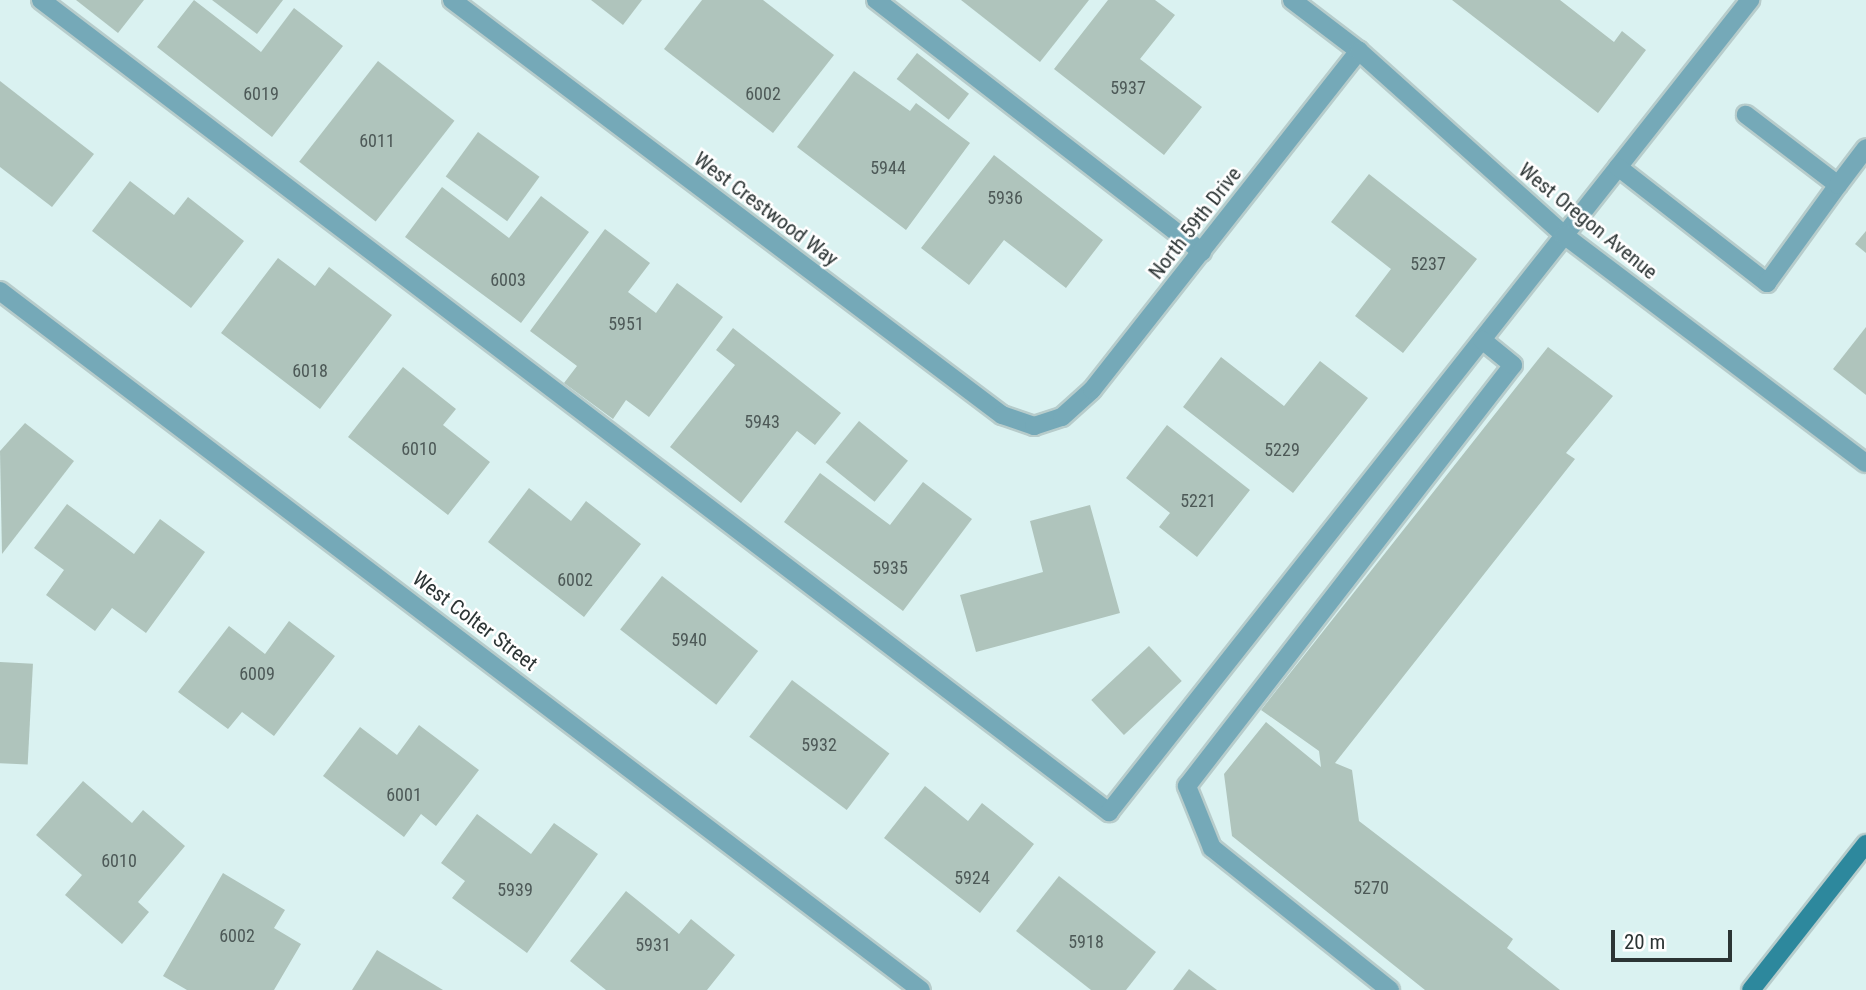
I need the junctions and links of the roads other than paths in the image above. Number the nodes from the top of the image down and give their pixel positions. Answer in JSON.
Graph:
{"nodes":[{"id":1,"x":41,"y":0,"type":"edge"},
{"id":2,"x":452,"y":0,"type":"edge"},
{"id":3,"x":876,"y":0,"type":"edge"},
{"id":4,"x":1292,"y":0,"type":"edge"},
{"id":5,"x":1750,"y":0,"type":"edge"},
{"id":6,"x":1359,"y":51,"type":"junction"},
{"id":7,"x":1746,"y":114,"type":"dead end"},
{"id":8,"x":1866,"y":148,"type":"edge"},
{"id":9,"x":1618,"y":167,"type":"junction"},
{"id":10,"x":1838,"y":186,"type":"junction"},
{"id":11,"x":1564,"y":235,"type":"junction"},
{"id":12,"x":1202,"y":252,"type":"junction"},
{"id":13,"x":0,"y":291,"type":"edge"},
{"id":14,"x":1482,"y":340,"type":"junction"},
{"id":15,"x":1062,"y":417,"type":"joint"},
{"id":16,"x":1866,"y":463,"type":"edge"},
{"id":17,"x":1866,"y":844,"type":"edge"},
{"id":18,"x":921,"y":990,"type":"edge"},
{"id":19,"x":1390,"y":990,"type":"edge"},
{"id":20,"x":1751,"y":990,"type":"edge"}],
"edges":[{"from":1,"to":14,"type":"street"},
{"from":2,"to":15,"type":"street","name":"West Crestwood Way"},
{"from":3,"to":12,"type":"street"},
{"from":4,"to":6,"type":"street","name":"West Oregon Avenue"},
{"from":5,"to":9,"type":"street"},
{"from":6,"to":11,"type":"street","name":"West Oregon Avenue"},
{"from":6,"to":12,"type":"street","name":"North 59th Drive"},
{"from":7,"to":10,"type":"street"},
{"from":8,"to":10,"type":"street"},
{"from":9,"to":10,"type":"street"},
{"from":9,"to":11,"type":"street"},
{"from":11,"to":14,"type":"street"},
{"from":11,"to":16,"type":"street","name":"West Oregon Avenue"},
{"from":12,"to":15,"type":"street","name":"North 59th Drive"},
{"from":13,"to":18,"type":"street","name":"West Colter Street"},
{"from":14,"to":19,"type":"street"},
{"from":17,"to":20,"type":"main road"}]}
